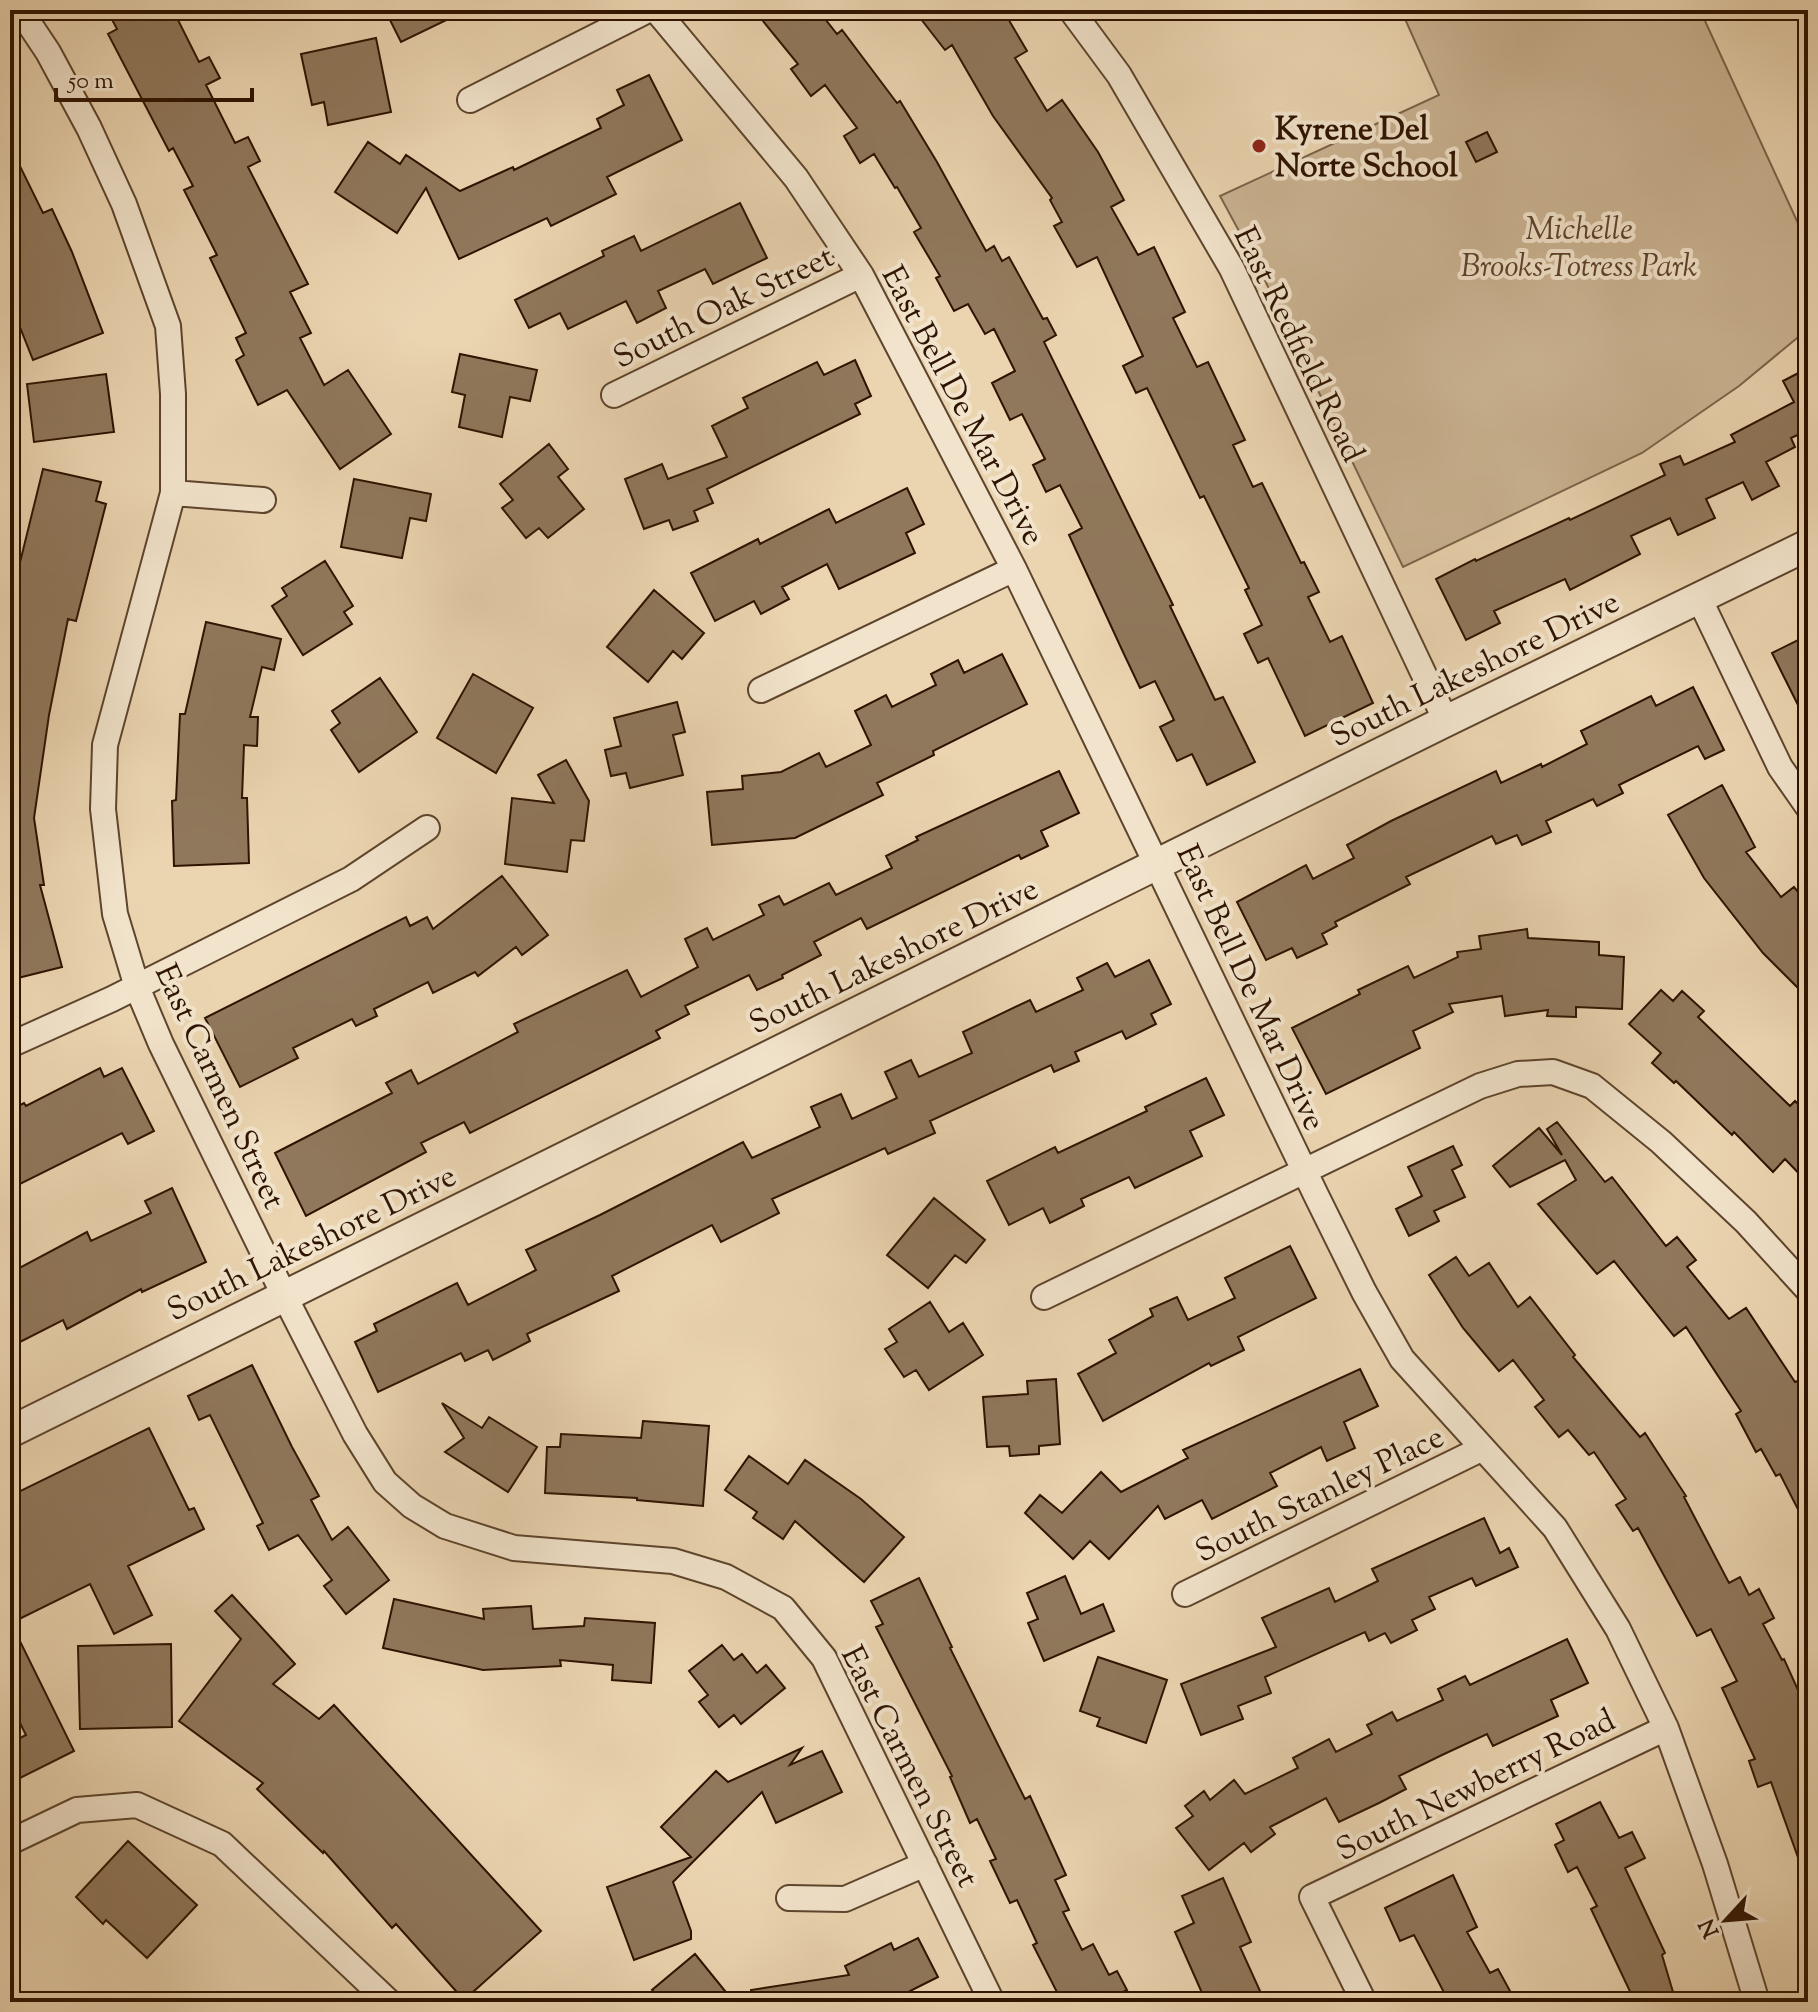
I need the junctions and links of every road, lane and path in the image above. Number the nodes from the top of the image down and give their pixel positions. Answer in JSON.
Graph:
{"nodes":[{"id":1,"x":20,"y":10,"type":"edge"},
{"id":2,"x":648,"y":10,"type":"edge"},
{"id":3,"x":656,"y":10,"type":"edge"},
{"id":4,"x":1071,"y":10,"type":"edge"},
{"id":5,"x":470,"y":100,"type":"dead end"},
{"id":6,"x":861,"y":275,"type":"junction"},
{"id":7,"x":614,"y":395,"type":"dead end"},
{"id":8,"x":173,"y":493,"type":"junction"},
{"id":9,"x":263,"y":500,"type":"dead end"},
{"id":10,"x":1808,"y":545,"type":"edge"},
{"id":11,"x":1014,"y":569,"type":"junction"},
{"id":12,"x":1699,"y":598,"type":"junction"},
{"id":13,"x":761,"y":690,"type":"dead end"},
{"id":14,"x":1446,"y":721,"type":"junction"},
{"id":15,"x":1808,"y":807,"type":"edge"},
{"id":16,"x":427,"y":828,"type":"dead end"},
{"id":17,"x":1158,"y":865,"type":"junction"},
{"id":18,"x":137,"y":987,"type":"junction"},
{"id":19,"x":10,"y":1045,"type":"edge"},
{"id":20,"x":1304,"y":1170,"type":"junction"},
{"id":21,"x":1808,"y":1290,"type":"edge"},
{"id":22,"x":284,"y":1295,"type":"junction"},
{"id":23,"x":1044,"y":1297,"type":"dead end"},
{"id":24,"x":10,"y":1432,"type":"edge"},
{"id":25,"x":1481,"y":1449,"type":"junction"},
{"id":26,"x":1185,"y":1594,"type":"dead end"},
{"id":27,"x":1666,"y":1728,"type":"junction"},
{"id":28,"x":10,"y":1842,"type":"edge"},
{"id":29,"x":925,"y":1864,"type":"junction"},
{"id":30,"x":789,"y":1898,"type":"dead end"},
{"id":31,"x":389,"y":2002,"type":"edge"},
{"id":32,"x":992,"y":2002,"type":"edge"},
{"id":33,"x":1364,"y":2002,"type":"edge"},
{"id":34,"x":1757,"y":2002,"type":"edge"}],
"edges":[{"from":1,"to":8,"type":"street","name":"East Carmen Street"},
{"from":2,"to":5,"type":"street"},
{"from":3,"to":6,"type":"street","name":"East Bell De Mar Drive"},
{"from":4,"to":14,"type":"street","name":"East Redfield Road"},
{"from":6,"to":7,"type":"street","name":"South Oak Street"},
{"from":6,"to":11,"type":"street","name":"East Bell De Mar Drive"},
{"from":8,"to":9,"type":"street"},
{"from":8,"to":18,"type":"street","name":"East Carmen Street"},
{"from":10,"to":12,"type":"street","name":"South Lakeshore Drive"},
{"from":11,"to":13,"type":"street"},
{"from":11,"to":17,"type":"street","name":"East Bell De Mar Drive"},
{"from":12,"to":14,"type":"street","name":"South Lakeshore Drive"},
{"from":12,"to":15,"type":"street"},
{"from":14,"to":17,"type":"street","name":"South Lakeshore Drive"},
{"from":16,"to":18,"type":"street"},
{"from":17,"to":20,"type":"street","name":"East Bell De Mar Drive"},
{"from":17,"to":22,"type":"street","name":"South Lakeshore Drive"},
{"from":18,"to":19,"type":"street"},
{"from":18,"to":22,"type":"street","name":"East Carmen Street"},
{"from":20,"to":21,"type":"street"},
{"from":20,"to":23,"type":"street"},
{"from":20,"to":25,"type":"street","name":"East Bell De Mar Drive"},
{"from":22,"to":24,"type":"street","name":"South Lakeshore Drive"},
{"from":22,"to":29,"type":"street","name":"East Carmen Street"},
{"from":25,"to":26,"type":"street","name":"South Stanley Place"},
{"from":25,"to":27,"type":"street","name":"East Bell De Mar Drive"},
{"from":27,"to":33,"type":"street","name":"South Newberry Road"},
{"from":27,"to":34,"type":"street","name":"East Bell De Mar Drive"},
{"from":28,"to":31,"type":"street"},
{"from":29,"to":30,"type":"street"},
{"from":29,"to":32,"type":"street","name":"East Carmen Street"}]}
